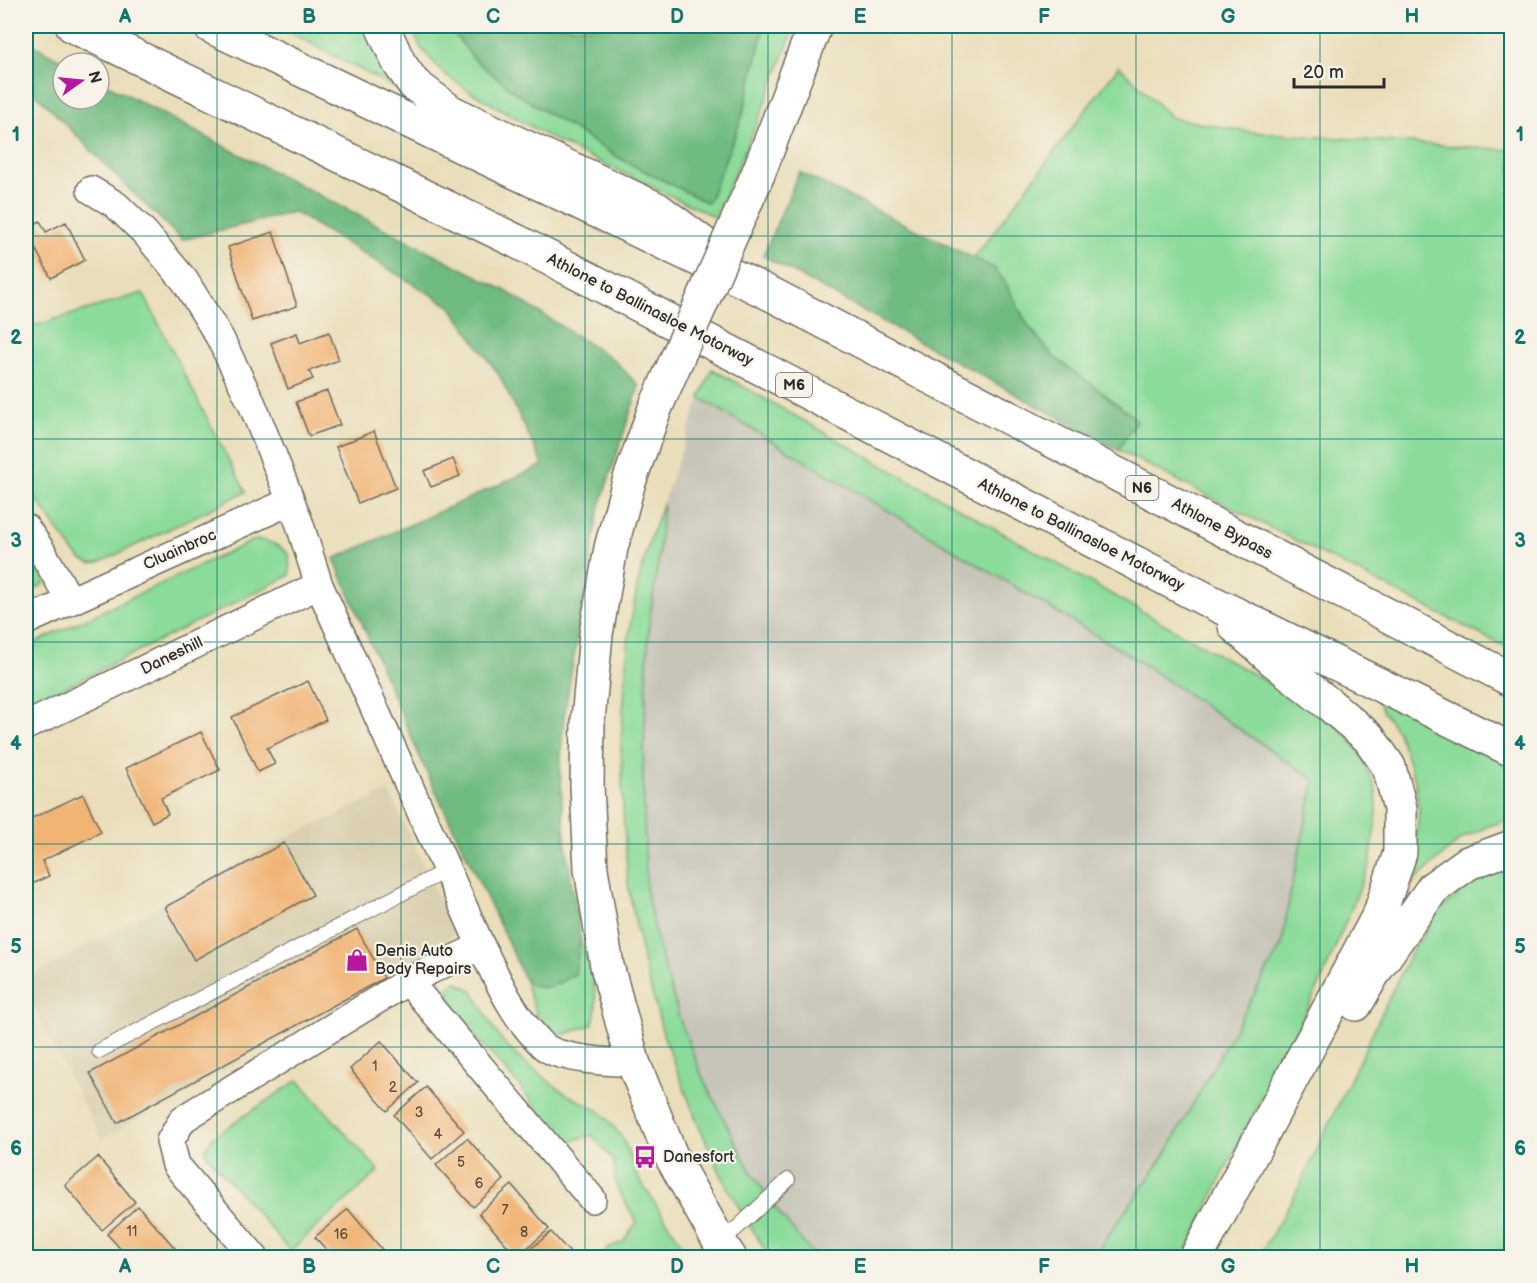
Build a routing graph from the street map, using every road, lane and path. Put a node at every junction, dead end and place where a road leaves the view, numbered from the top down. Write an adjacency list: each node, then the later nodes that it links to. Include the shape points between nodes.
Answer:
1 (73, 26): 10 (main road, Athlone to Ballinasloe Motorway / M6, via 516,241)
2 (210, 26): 6 (main road)
3 (382, 26): 6 (main road, via 414,84 451,112 657,209)
4 (815, 26): 21 (main road, bridge, via 758,174 654,411 611,548 596,634 586,786 591,869 607,966)
5 (91, 190): 7 (street, via 116,205 145,233 185,281 220,338 248,396)
6 (773, 295): 13 (main road, Athlone Bypass / N6)
7 (291, 501): 9 (street); 11 (street, Cluainbroc)
8 (26, 528): 11 (street)
9 (320, 585): 14 (street, Daneshill); 17 (street)
10 (1205, 599): 15 (main road, Athlone to Ballinasloe Motorway / M6); 26 (main road, via 1369,738 1389,767 1400,808 1400,853 1380,913)
11 (70, 600): 12 (street, Cluainbroc)
12 (26, 621)
13 (1512, 680)
14 (26, 726)
15 (1512, 750)
16 (1512, 848): 27 (main road, via 1468,862 1433,888 1374,972)
17 (447, 870): 18 (street); 20 (lane)
18 (481, 946): 19 (street); 21 (street, via 520,1021 542,1045 566,1056)
19 (408, 981): 23 (street); 25 (street, via 183,1119 170,1141 176,1165)
20 (99, 1051)
21 (633, 1062): 24 (main road, via 670,1156)
22 (788, 1180): 24 (lane, via 737,1228)
23 (592, 1199)
24 (725, 1249)
25 (255, 1257)
26 (1196, 1257)
27 (1213, 1257)

